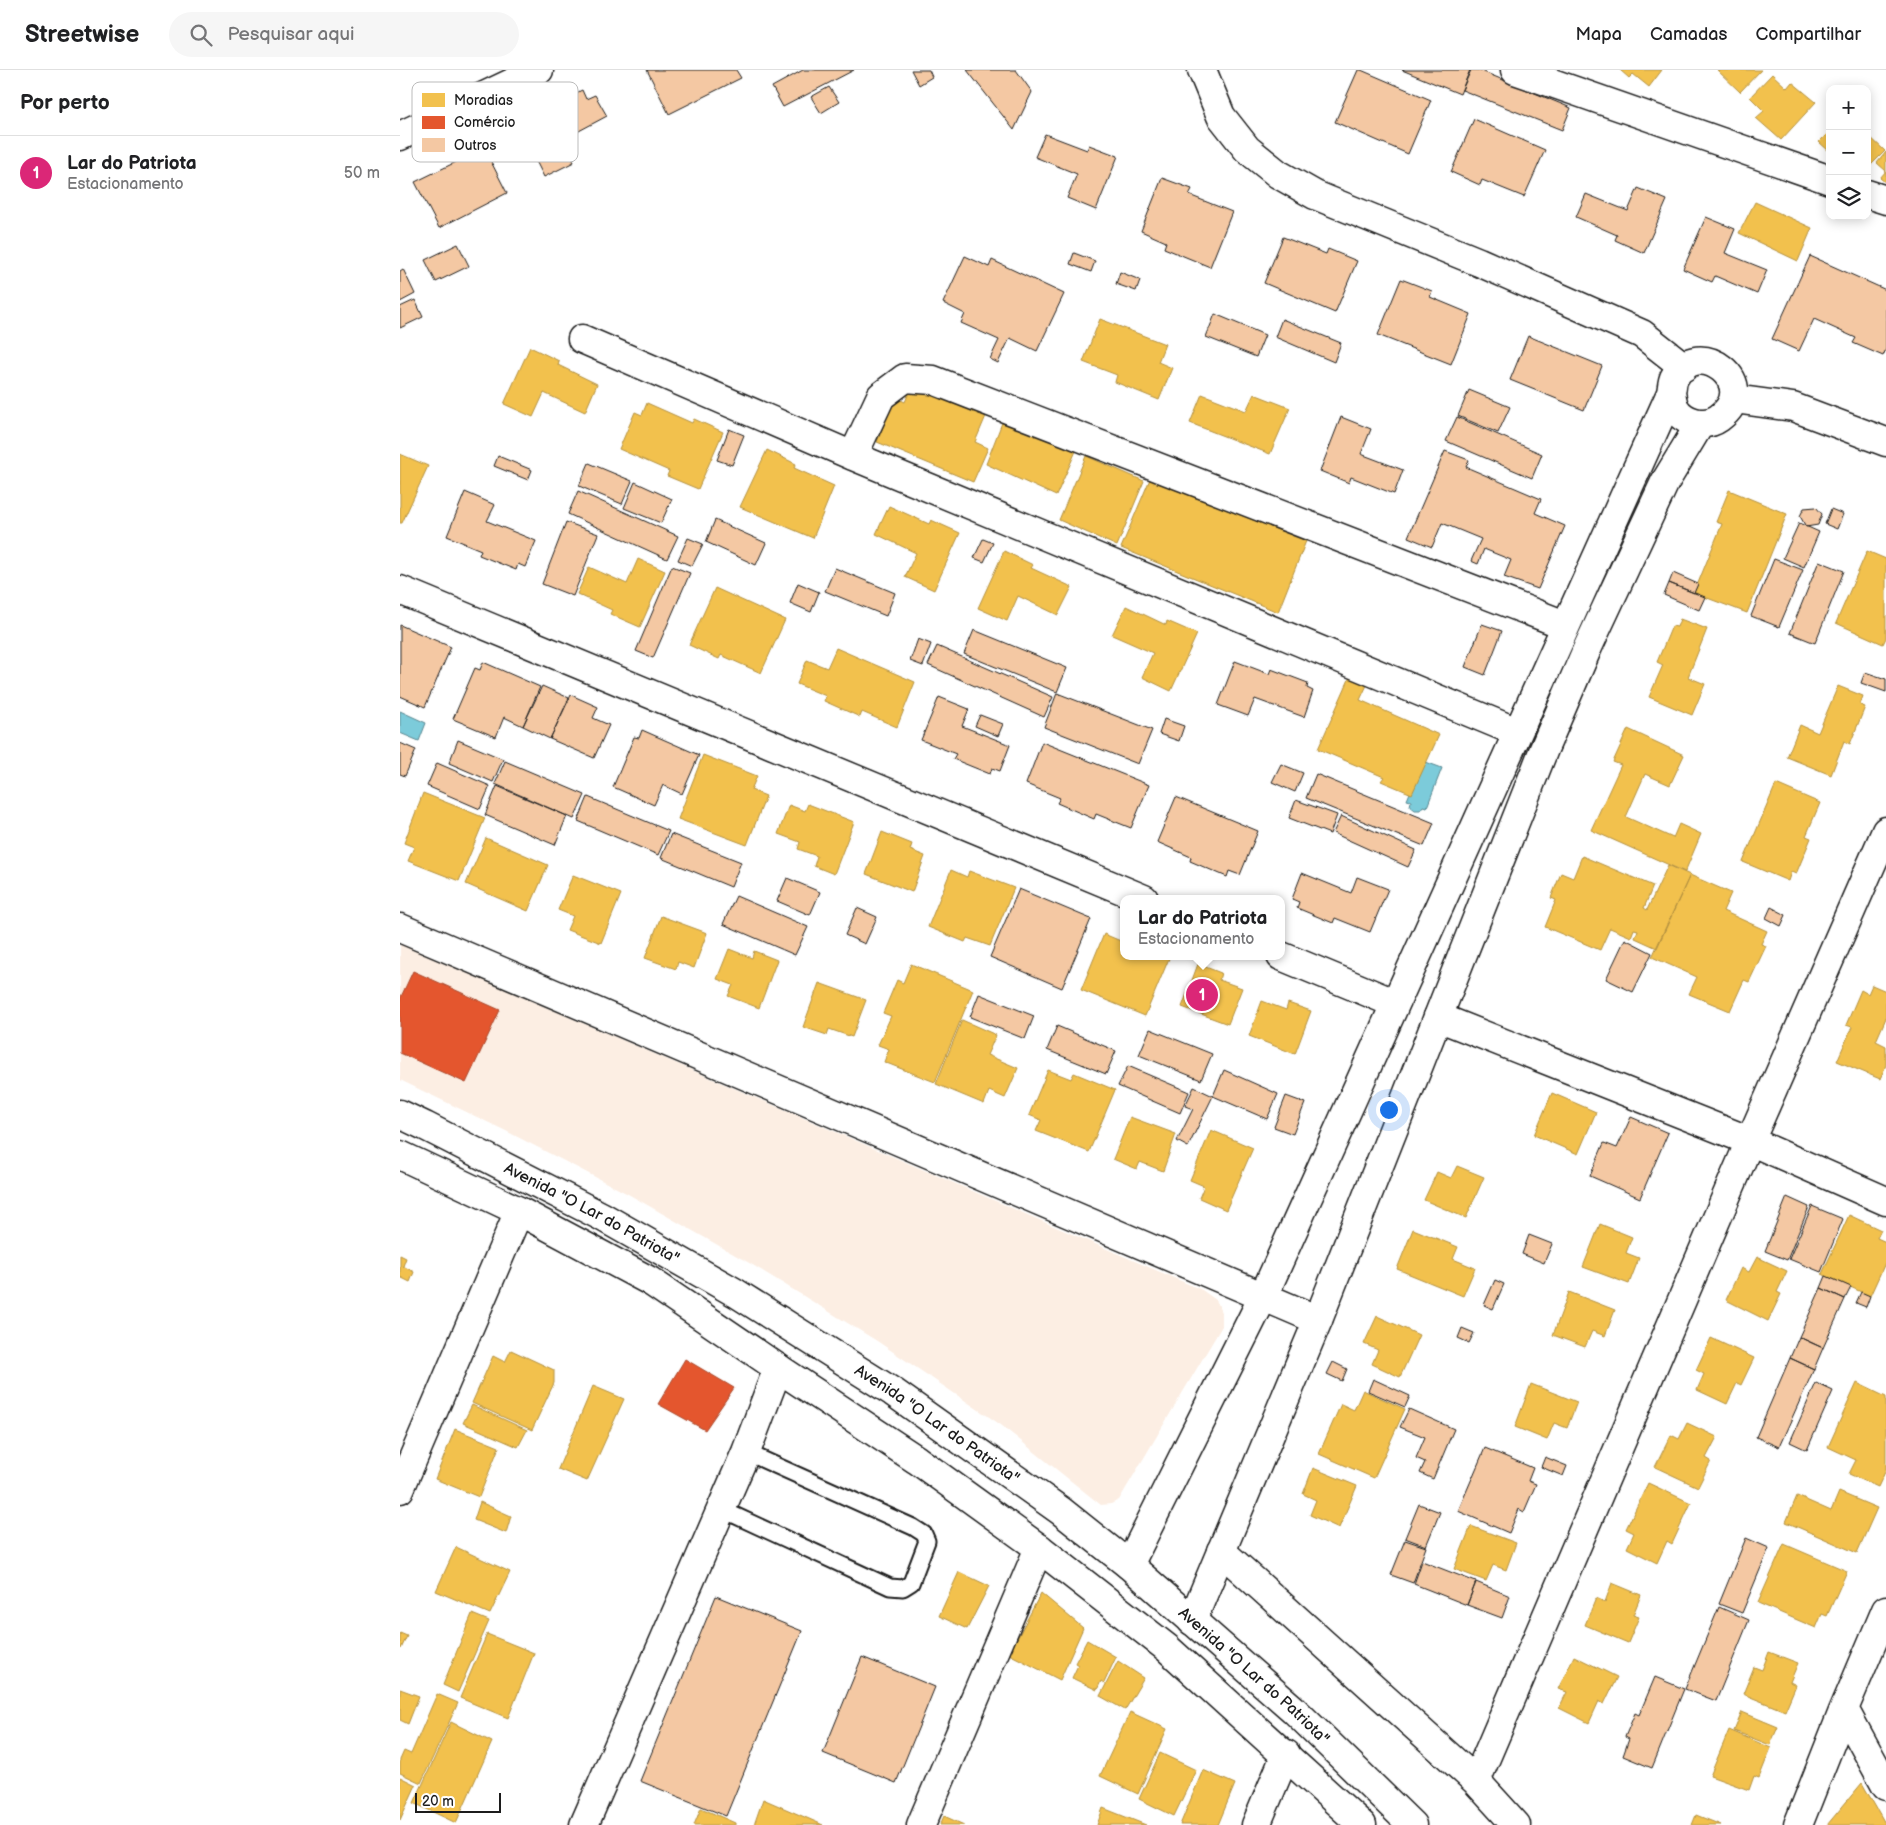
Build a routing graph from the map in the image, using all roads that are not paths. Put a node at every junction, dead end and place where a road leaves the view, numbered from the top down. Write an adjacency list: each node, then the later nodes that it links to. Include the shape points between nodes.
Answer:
1 (539, 70): 4 (street)
2 (1202, 70): 11 (street, via 1221,116 1247,149 1278,174 1315,195 1642,334)
3 (1515, 70): 7 (street)
4 (514, 82)
5 (412, 130): 6 (street)
6 (400, 136)
7 (1826, 179)
8 (1871, 195): 9 (street)
9 (1886, 200)
10 (582, 339): 16 (street)
11 (1684, 366): 12 (street, via 1674,378); 13 (street, via 1697,360 1712,362 1726,370 1733,383)
12 (1671, 393): 14 (street, via 1675,408 1685,419); 18 (street)
13 (1734, 399): 14 (street, via 1721,417 1714,422); 15 (street, via 1793,407)
14 (1700, 424): 25 (street, via 1665,482 1588,647)
15 (1886, 442)
16 (853, 456): 18 (street, via 881,396 905,378 933,380); 19 (street)
17 (400, 590): 21 (street)
18 (1565, 625): 19 (street)
19 (1517, 732): 24 (street)
20 (1886, 830): 27 (street)
21 (1134, 895)
22 (400, 928): 31 (street)
23 (1285, 958): 24 (street)
24 (1394, 1003): 31 (street)
25 (1438, 1017): 27 (street); 32 (street)
26 (400, 1114): 39 (street, Avenida "O Lar do Patriota", via 602,1216 744,1298 893,1392 1061,1511)
27 (1750, 1141): 29 (street); 44 (street)
28 (400, 1155): 30 (street, Avenida "O Lar do Patriota")
29 (1886, 1201)
30 (519, 1212): 33 (street, Avenida "O Lar do Patriota", via 650,1281); 35 (street)
31 (1263, 1297): 32 (street); 39 (street)
32 (1318, 1320): 38 (street)
33 (778, 1368): 34 (street); 37 (street, Avenida "O Lar do Patriota", via 917,1460)
34 (746, 1452): 36 (street); 36 (lane, via 924,1534 927,1541 910,1583 904,1588 890,1587)
35 (400, 1489)
36 (721, 1509): 46 (street)
37 (1039, 1548): 43 (street, Avenida "O Lar do Patriota", via 1167,1648); 47 (street)
38 (1221, 1551): 41 (street); 44 (street)
39 (1129, 1565): 41 (street, Avenida "O Lar do Patriota")
40 (1886, 1610): 42 (street)
41 (1192, 1621): 50 (street, Avenida "O Lar do Patriota", via 1293,1709)
42 (1844, 1709): 45 (street); 52 (street)
43 (1286, 1754): 48 (street); 49 (street, Avenida "O Lar do Patriota")
44 (1476, 1781): 51 (street)
45 (1886, 1786)
46 (584, 1825)
47 (921, 1825)
48 (1256, 1825)
49 (1362, 1825)
50 (1412, 1825)
51 (1516, 1825)
52 (1798, 1825)

